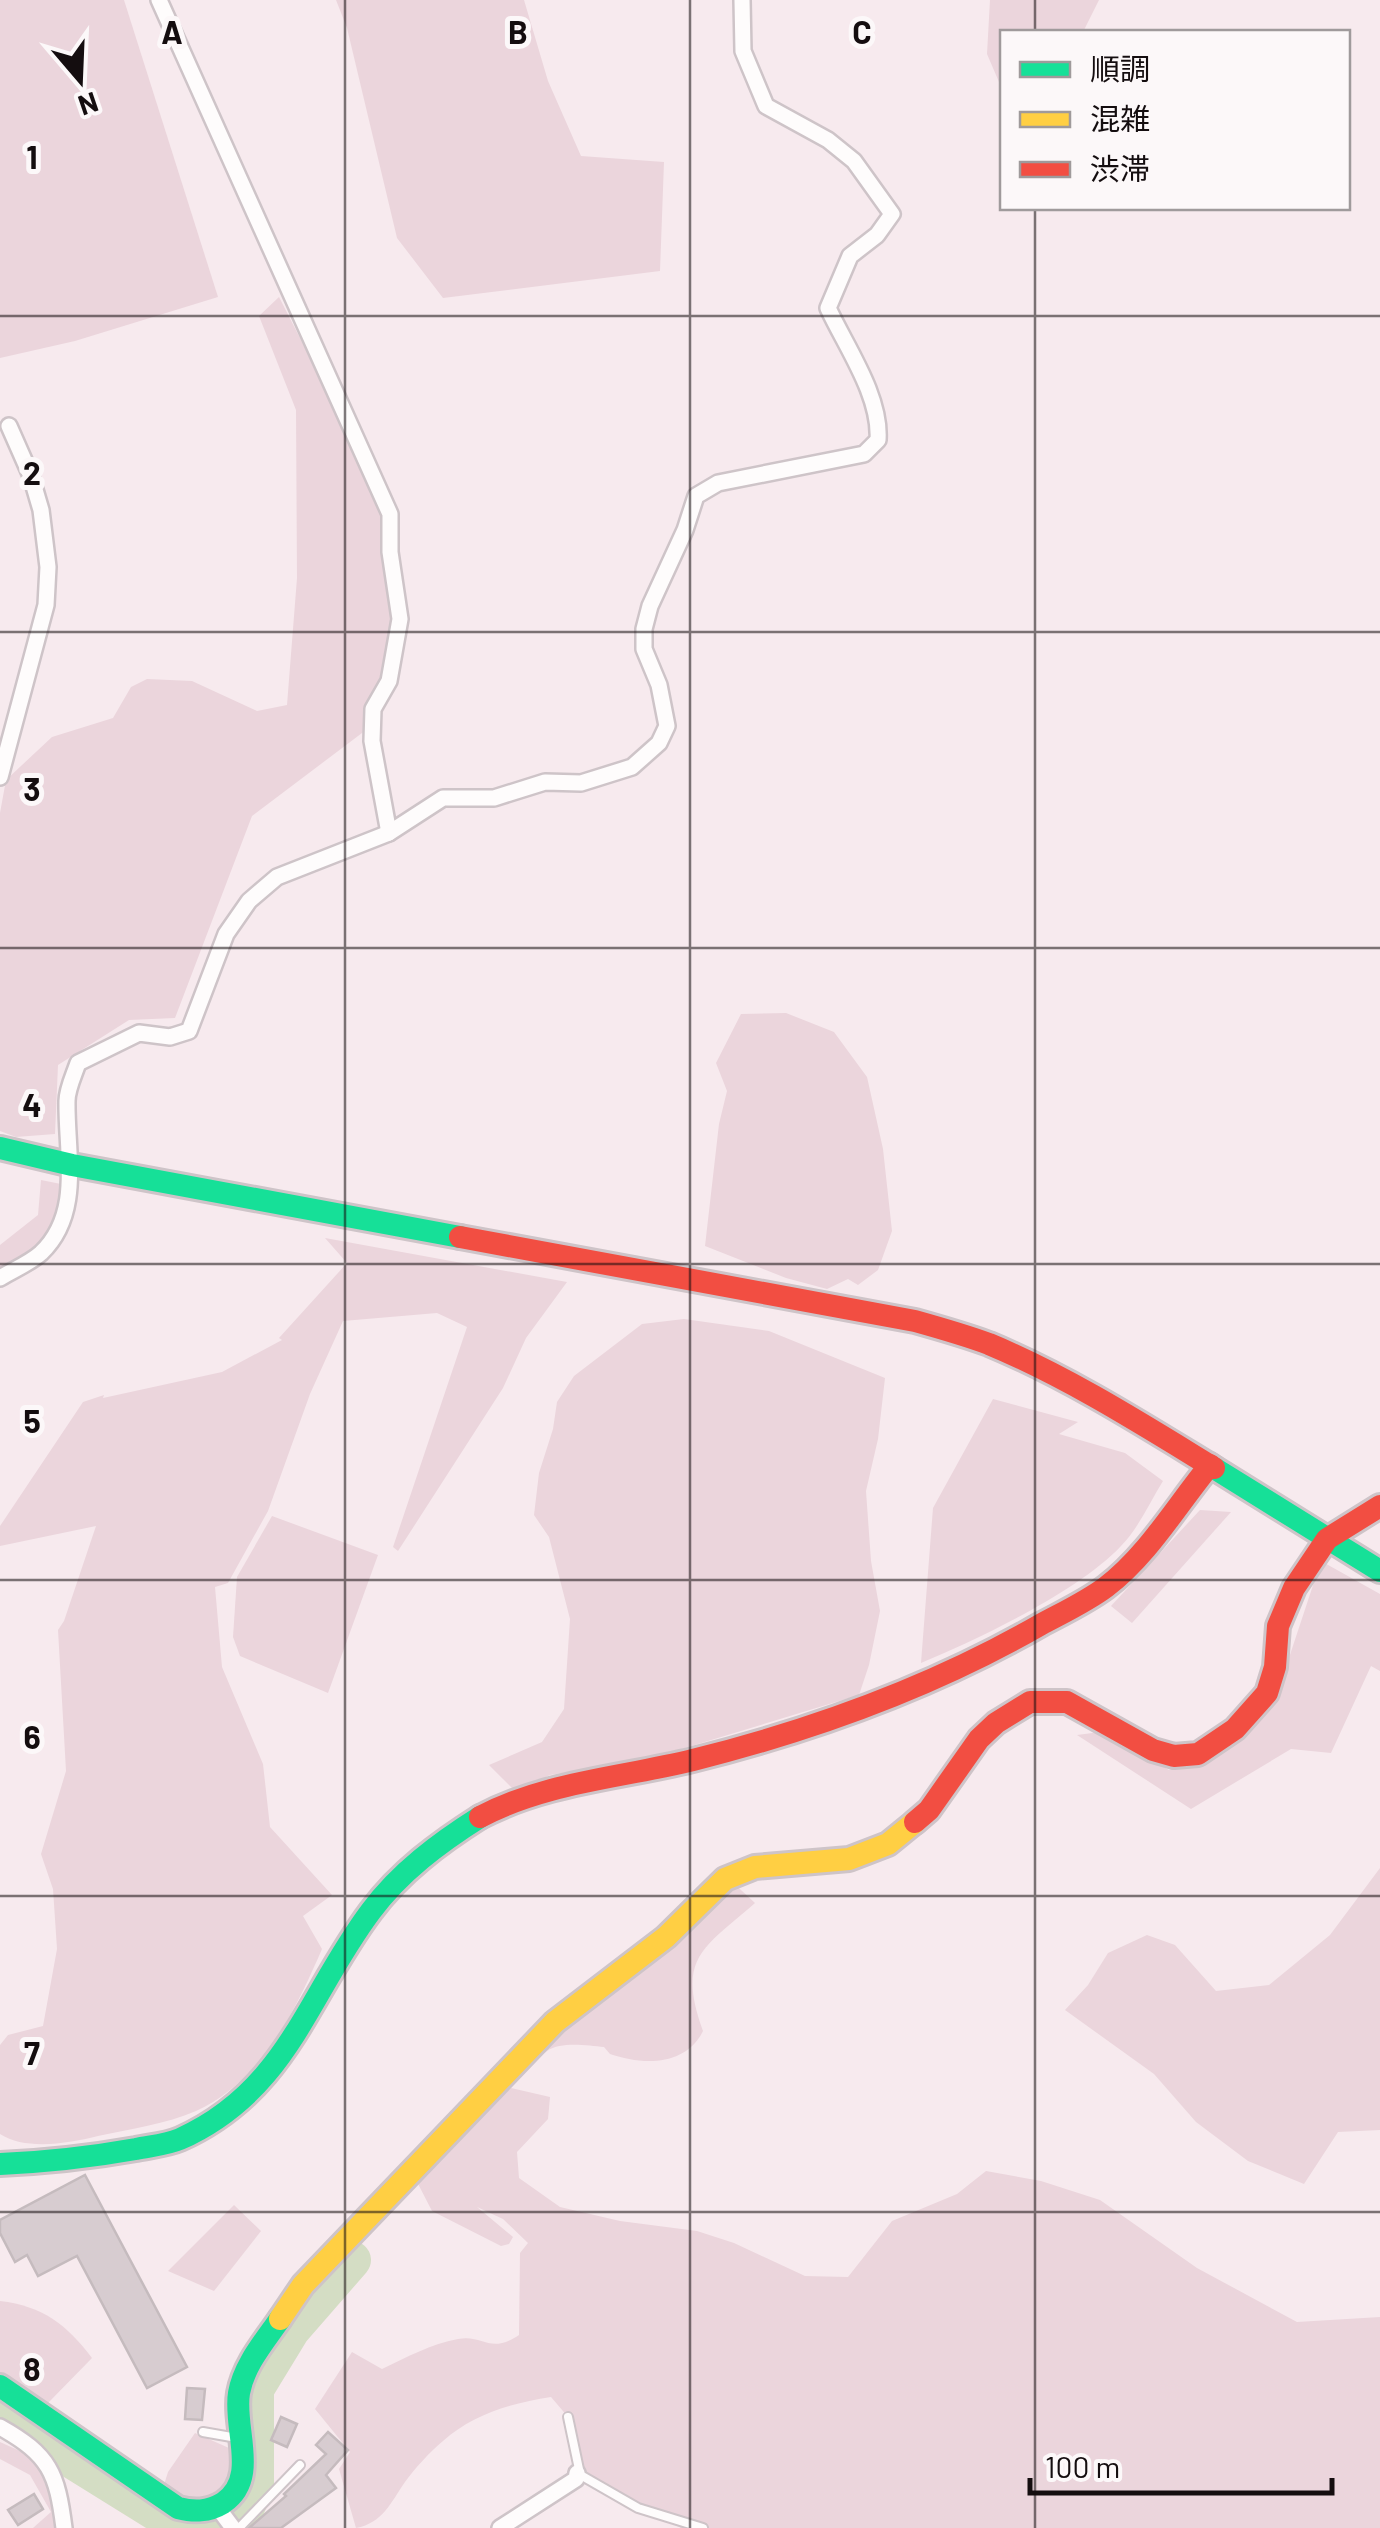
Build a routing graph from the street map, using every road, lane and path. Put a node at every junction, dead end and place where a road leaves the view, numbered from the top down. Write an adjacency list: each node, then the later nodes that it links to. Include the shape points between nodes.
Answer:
1 (159, 0): 5 (street, via 390,514 400,619 389,681 373,709 372,740)
2 (742, 0): 5 (street, via 744,51 766,106 854,161 892,214 850,256 828,308 866,387 878,440 864,454 718,484 696,496 644,629 666,726 659,743 632,767 580,784 545,782 494,798 444,798)
3 (8, 426): 4 (street, via 32,476 48,567 46,605)
4 (0, 777)
5 (389, 834): 7 (street, via 277,876 248,901 226,934 188,1031 170,1037 139,1033 78,1064 66,1097)
6 (0, 1148): 7 (street)
7 (72, 1166): 8 (street, via 53,1239); 9 (street, via 915,1321 998,1348)
8 (0, 1278)
9 (1210, 1465): 11 (street); 13 (street, via 1112,1583 1024,1636 777,1738 542,1791 485,1814 445,1840 394,1883 362,1924 295,2042 232,2110 178,2140 62,2163)
10 (1380, 1506): 11 (street)
11 (1327, 1540): 12 (street); 18 (street, via 1278,1626 1267,1693 1235,1729 1198,1754 1153,1750 1067,1702 1030,1702 979,1739 930,1810 888,1844 848,1860 755,1867 725,1879 666,1937 544,2034 303,2285 244,2372)
12 (1380, 1571)
13 (0, 2164)
14 (0, 2386): 21 (street, via 178,2508)
15 (568, 2416): 20 (lane)
16 (0, 2427): 23 (street, via 48,2461)
17 (204, 2432): 18 (lane)
18 (241, 2439): 21 (street, via 243,2471)
19 (300, 2464): 21 (lane)
20 (578, 2473): 22 (street); 24 (lane, via 638,2508)
21 (229, 2520)
22 (508, 2526)
23 (64, 2528)
24 (703, 2528)

